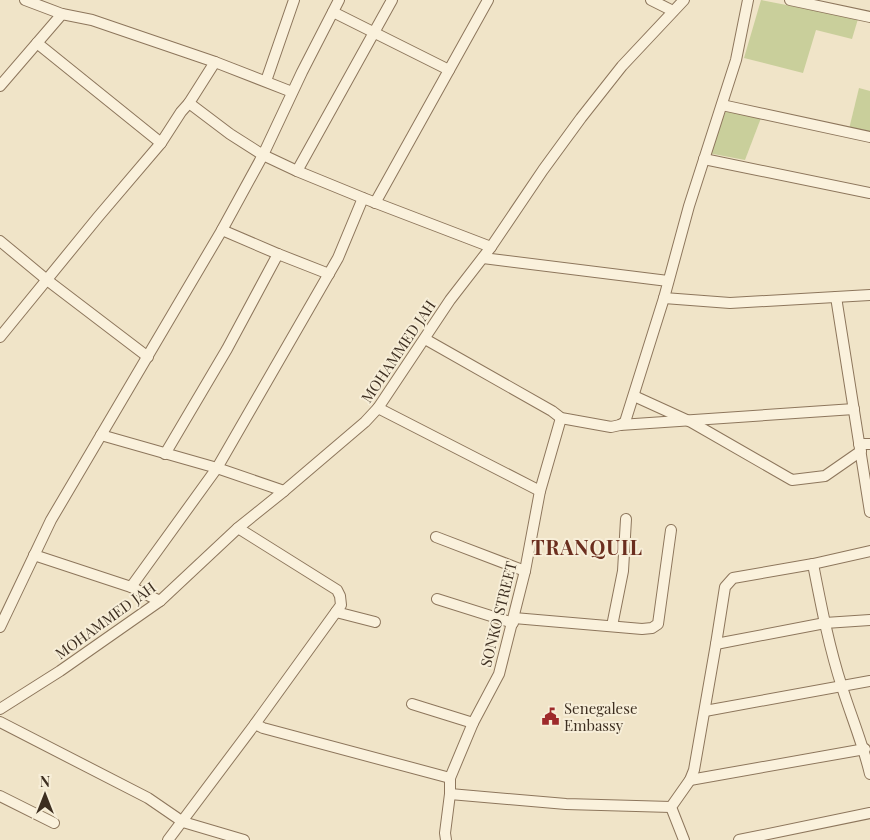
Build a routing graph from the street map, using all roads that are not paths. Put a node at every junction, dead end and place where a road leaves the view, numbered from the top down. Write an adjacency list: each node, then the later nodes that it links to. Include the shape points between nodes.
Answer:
1 (25, 0): 12 (street)
2 (294, 0): 18 (street)
3 (339, 0): 11 (street)
4 (392, 0): 14 (street)
5 (488, 0): 17 (street)
6 (651, 0): 10 (street)
7 (684, 0): 10 (street, MOHAMMED JAH)
8 (748, 0): 22 (street, via 736,60)
9 (790, 0): 13 (street)
10 (673, 11): 33 (street, MOHAMMED JAH, via 622,66 581,118)
11 (333, 12): 14 (street); 20 (street)
12 (62, 14): 15 (street); 16 (street, via 92,20)
13 (870, 17)
14 (374, 32): 17 (street); 27 (street)
15 (36, 44): 19 (street); 24 (street)
16 (215, 62): 18 (street); 21 (street)
17 (449, 70): 30 (street)
18 (266, 81): 20 (street)
19 (0, 86)
20 (292, 92): 25 (street)
21 (189, 103): 24 (street); 25 (street)
22 (722, 105): 23 (street); 26 (street)
23 (870, 137)
24 (161, 143): 37 (street)
25 (263, 155): 27 (street); 31 (street)
26 (704, 159): 28 (street); 38 (street)
27 (297, 171): 29 (street)
28 (870, 193)
29 (364, 198): 30 (street); 36 (street)
30 (375, 203): 33 (street)
31 (222, 230): 34 (street); 44 (street)
32 (0, 241): 37 (street)
33 (491, 247): 35 (street, MOHAMMED JAH)
34 (278, 254): 36 (street); 53 (street)
35 (483, 258): 38 (street); 43 (street, MOHAMMED JAH)
36 (329, 274): 54 (street)
37 (47, 280): 42 (street); 44 (street)
38 (668, 281): 40 (street)
39 (870, 295): 41 (street)
40 (664, 298): 41 (street, via 730,303); 45 (street)
41 (836, 298): 47 (street)
42 (0, 337)
43 (425, 339): 46 (street, MOHAMMED JAH); 48 (street)
44 (148, 357): 51 (street)
45 (634, 396): 49 (street); 50 (street, via 625,422)
46 (378, 408): 55 (street, MOHAMMED JAH); 56 (street)
47 (854, 409): 49 (street); 52 (street)
48 (561, 418): 50 (street); 56 (street, SONKO STREET)
49 (689, 421): 50 (street); 52 (street, via 792,480 825,476)
50 (620, 426)
51 (101, 435): 53 (street); 63 (street)
52 (864, 446): 57 (street)
53 (165, 454): 54 (street)
54 (216, 468): 55 (street); 66 (street)
55 (284, 491): 59 (street, MOHAMMED JAH)
56 (540, 491): 65 (street, SONKO STREET)
57 (870, 512)
58 (626, 519): 74 (street, via 623,571)
59 (238, 528): 68 (street, MOHAMMED JAH); 69 (street, via 337,590 341,605)
60 (671, 530): 74 (street, via 658,624 642,629)
61 (436, 537): 65 (street)
62 (870, 550): 64 (street)
63 (34, 554): 66 (street); 75 (street)
64 (813, 564): 73 (street); 76 (street, via 733,578 728,582)
65 (525, 571): 70 (street, SONKO STREET)
66 (131, 587): 68 (street)
67 (437, 599): 70 (street)
68 (160, 601): 80 (street, MOHAMMED JAH)
69 (336, 612): 72 (street); 84 (street)
70 (514, 620): 74 (street); 83 (street, SONKO STREET, via 499,674)
71 (870, 620): 73 (street)
72 (375, 622)
73 (825, 623): 76 (street); 78 (street)
74 (612, 626)
75 (0, 627)
76 (716, 644): 81 (street)
77 (870, 681): 78 (street)
78 (842, 686): 81 (street); 85 (street)
79 (412, 704): 83 (street)
80 (0, 709)
81 (705, 711): 88 (street)
82 (0, 722): 93 (street, via 148,798)
83 (473, 723): 87 (street, SONKO STREET)
84 (256, 724): 87 (street); 93 (street)
85 (864, 749): 86 (street); 88 (street)
86 (870, 774)
87 (450, 778): 89 (street, SONKO STREET)
88 (690, 780): 91 (street)
89 (450, 794): 91 (street, via 566,804); 97 (street, SONKO STREET)
90 (0, 796): 94 (street)
91 (671, 807): 98 (street)
92 (870, 813): 99 (street)
93 (183, 822): 95 (street); 96 (street)
94 (54, 824)
95 (168, 840)
96 (244, 840)
97 (446, 840)
98 (684, 840)
99 (740, 840)

